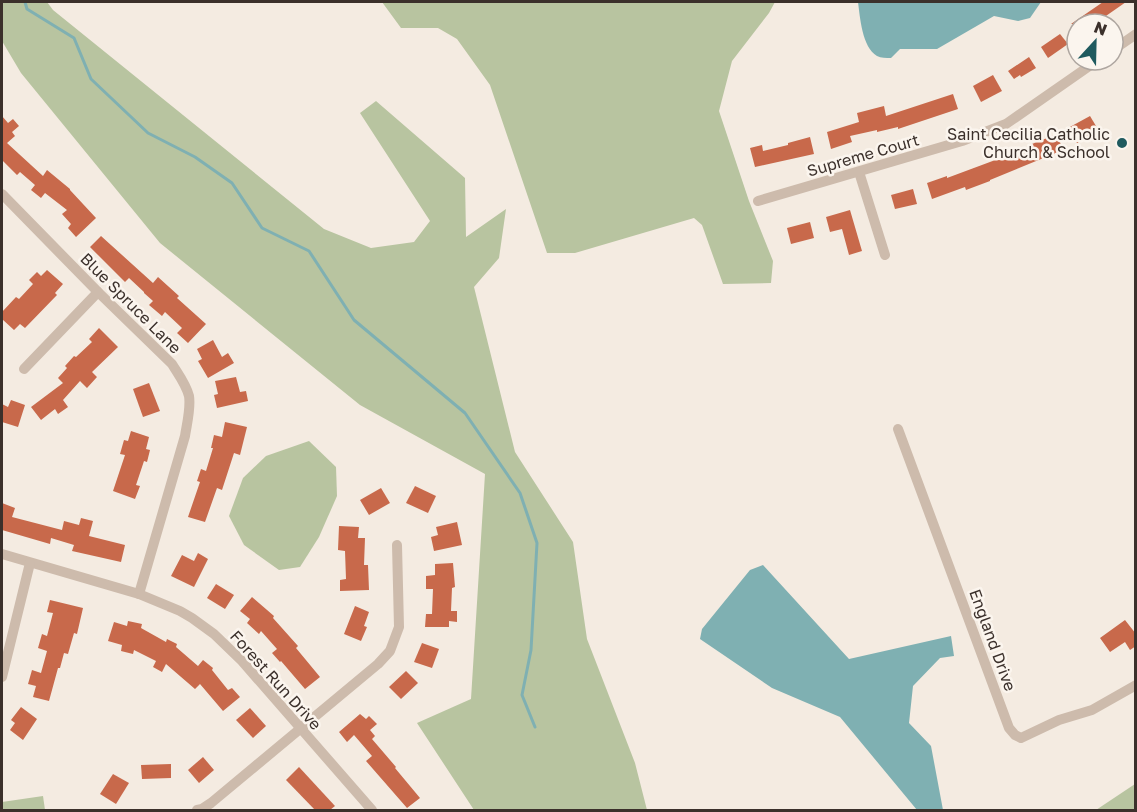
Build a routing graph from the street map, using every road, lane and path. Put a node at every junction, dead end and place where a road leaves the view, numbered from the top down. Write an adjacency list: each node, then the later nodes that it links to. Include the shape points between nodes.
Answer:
1 (1081, 72): 2 (street, Supreme Court, via 1006,124)
2 (859, 172): 4 (street, Supreme Court); 5 (street)
3 (2, 194): 6 (street, Blue Spruce Lane)
4 (758, 201)
5 (885, 255)
6 (98, 292): 7 (street); 12 (street, Blue Spruce Lane, via 172,364 189,396 185,436)
7 (24, 369)
8 (898, 429): 14 (street, England Drive, via 995,693 1015,735 1021,738 1092,710)
9 (397, 545): 15 (street, via 399,627 390,651)
10 (2, 554): 11 (street, Forest Run Drive)
11 (30, 563): 12 (street, Forest Run Drive); 13 (street)
12 (139, 594): 15 (street, Forest Run Drive, via 180,611 214,634)
13 (2, 677)
14 (1136, 685)
15 (300, 728): 16 (street, via 212,803); 17 (street, Forest Run Drive)
16 (197, 810)
17 (372, 810)

